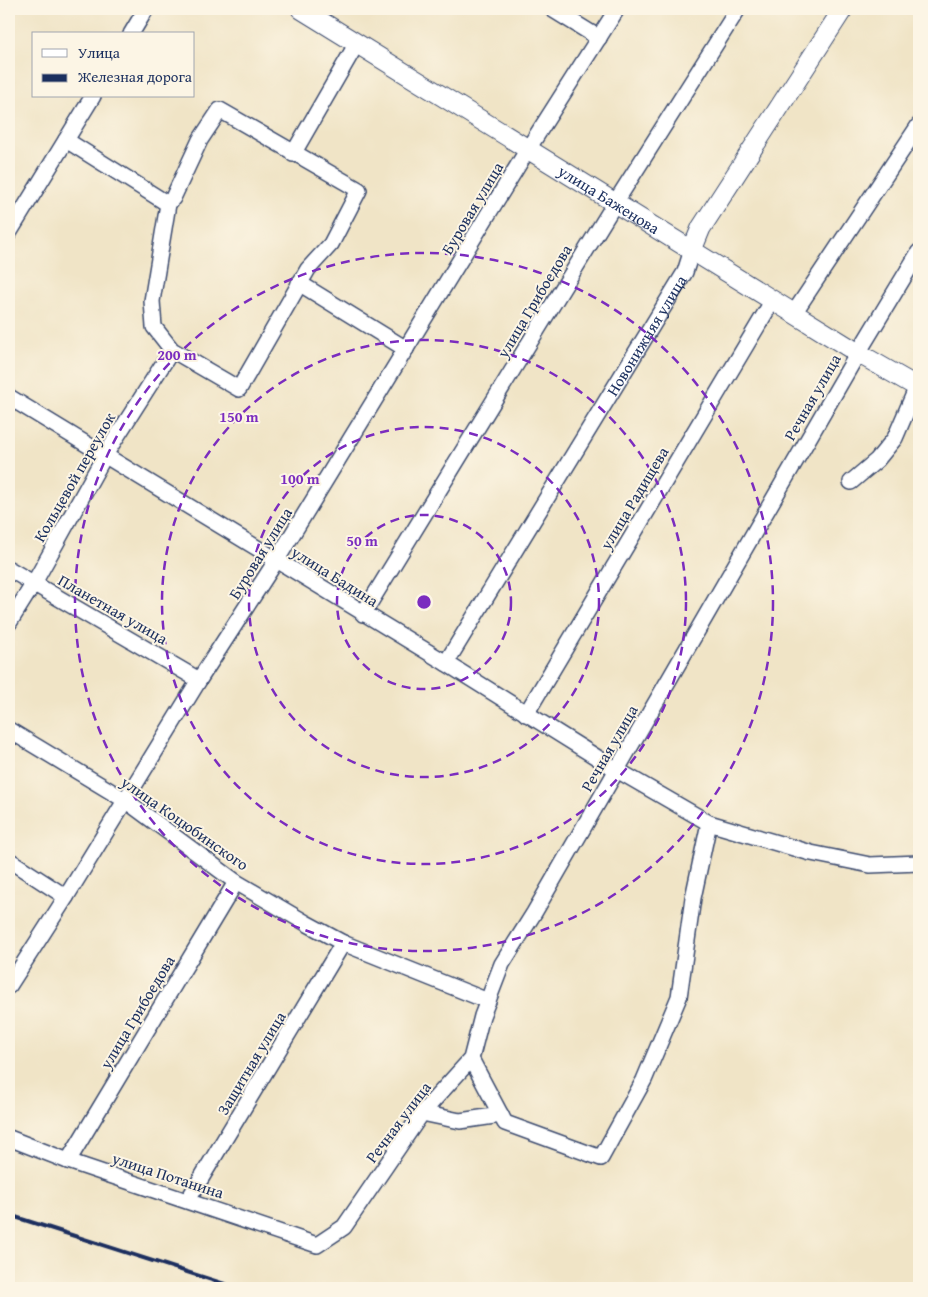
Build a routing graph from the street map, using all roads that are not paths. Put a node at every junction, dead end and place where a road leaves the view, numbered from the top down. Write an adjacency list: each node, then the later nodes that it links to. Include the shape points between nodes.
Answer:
1 (146, 9): 7 (street)
2 (301, 9): 9 (main road, улица Баженова)
3 (552, 9): 8 (street)
4 (617, 9): 8 (street, Буровая улица)
5 (738, 9): 15 (street, улица Грибоедова)
6 (843, 9): 18 (main road, Новонижняя улица, via 701,228)
7 (132, 32)
8 (599, 38): 13 (street, Буровая улица)
9 (357, 44): 13 (main road, улица Баженова); 14 (street)
10 (92, 98): 12 (street)
11 (919, 124): 22 (street)
12 (66, 140): 16 (street); 17 (street)
13 (528, 149): 15 (main road, улица Баженова); 23 (street, Буровая улица)
14 (293, 154): 16 (street, via 220,110 200,140); 20 (street, via 359,190 332,244)
15 (615, 202): 18 (main road, улица Баженова); 33 (street, улица Грибоедова)
16 (168, 204): 24 (street, via 152,301 154,327)
17 (9, 233)
18 (692, 250): 21 (main road, улица Баженова); 35 (street, Новонижняя улица, via 685,272)
19 (919, 252): 25 (street, Речная улица)
20 (299, 283): 23 (street); 24 (street, via 238,388)
21 (773, 300): 22 (main road, улица Баженова); 37 (street, улица Радищева)
22 (794, 313): 25 (main road, улица Баженова)
23 (406, 349): 30 (street, Буровая улица)
24 (172, 350): 28 (street, Кольцевой переулок)
25 (858, 353): 26 (main road, улица Баженова); 39 (street, Речная улица)
26 (918, 385): 29 (street, via 895,438 877,460)
27 (9, 397): 28 (street, улица Бадина)
28 (105, 455): 30 (street, улица Бадина); 32 (street, Кольцевой переулок)
29 (851, 482)
30 (276, 561): 33 (street, улица Бадина); 36 (street, Буровая улица)
31 (9, 569): 32 (street, Планетная улица)
32 (34, 583): 34 (street, Кольцевой переулок); 36 (street, Планетная улица)
33 (363, 614): 35 (street, улица Бадина)
34 (9, 623)
35 (446, 663): 37 (street, улица Бадина)
36 (199, 680): 40 (street, Буровая улица)
37 (526, 714): 39 (street, улица Бадина)
38 (9, 730): 40 (street, улица Коцюбинского)
39 (617, 770): 41 (street, улица Бадина); 48 (street, Речная улица, via 502,964)
40 (125, 800): 44 (street, улица Коцюбинского); 45 (street, Буровая улица)
41 (709, 823): 43 (street, улица Бадина, via 811,853 870,865); 51 (street, via 693,898 679,997 644,1080 601,1158 505,1123)
42 (9, 860): 45 (street)
43 (919, 863)
44 (236, 882): 46 (street, улица Коцюбинского); 53 (street, улица Грибоедова)
45 (66, 897): 47 (street, Буровая улица)
46 (343, 943): 48 (street, улица Коцюбинского); 54 (street, Защитная улица)
47 (9, 986)
48 (488, 1001): 49 (street, Речная улица)
49 (471, 1059): 50 (street, Речная улица); 51 (street)
50 (422, 1114): 51 (street, via 460,1122); 55 (street, Речная улица, via 344,1227)
51 (501, 1115)
52 (9, 1138): 53 (street, улица Потанина)
53 (68, 1160): 54 (street, улица Потанина)
54 (188, 1200): 55 (street, улица Потанина)
55 (317, 1245)

